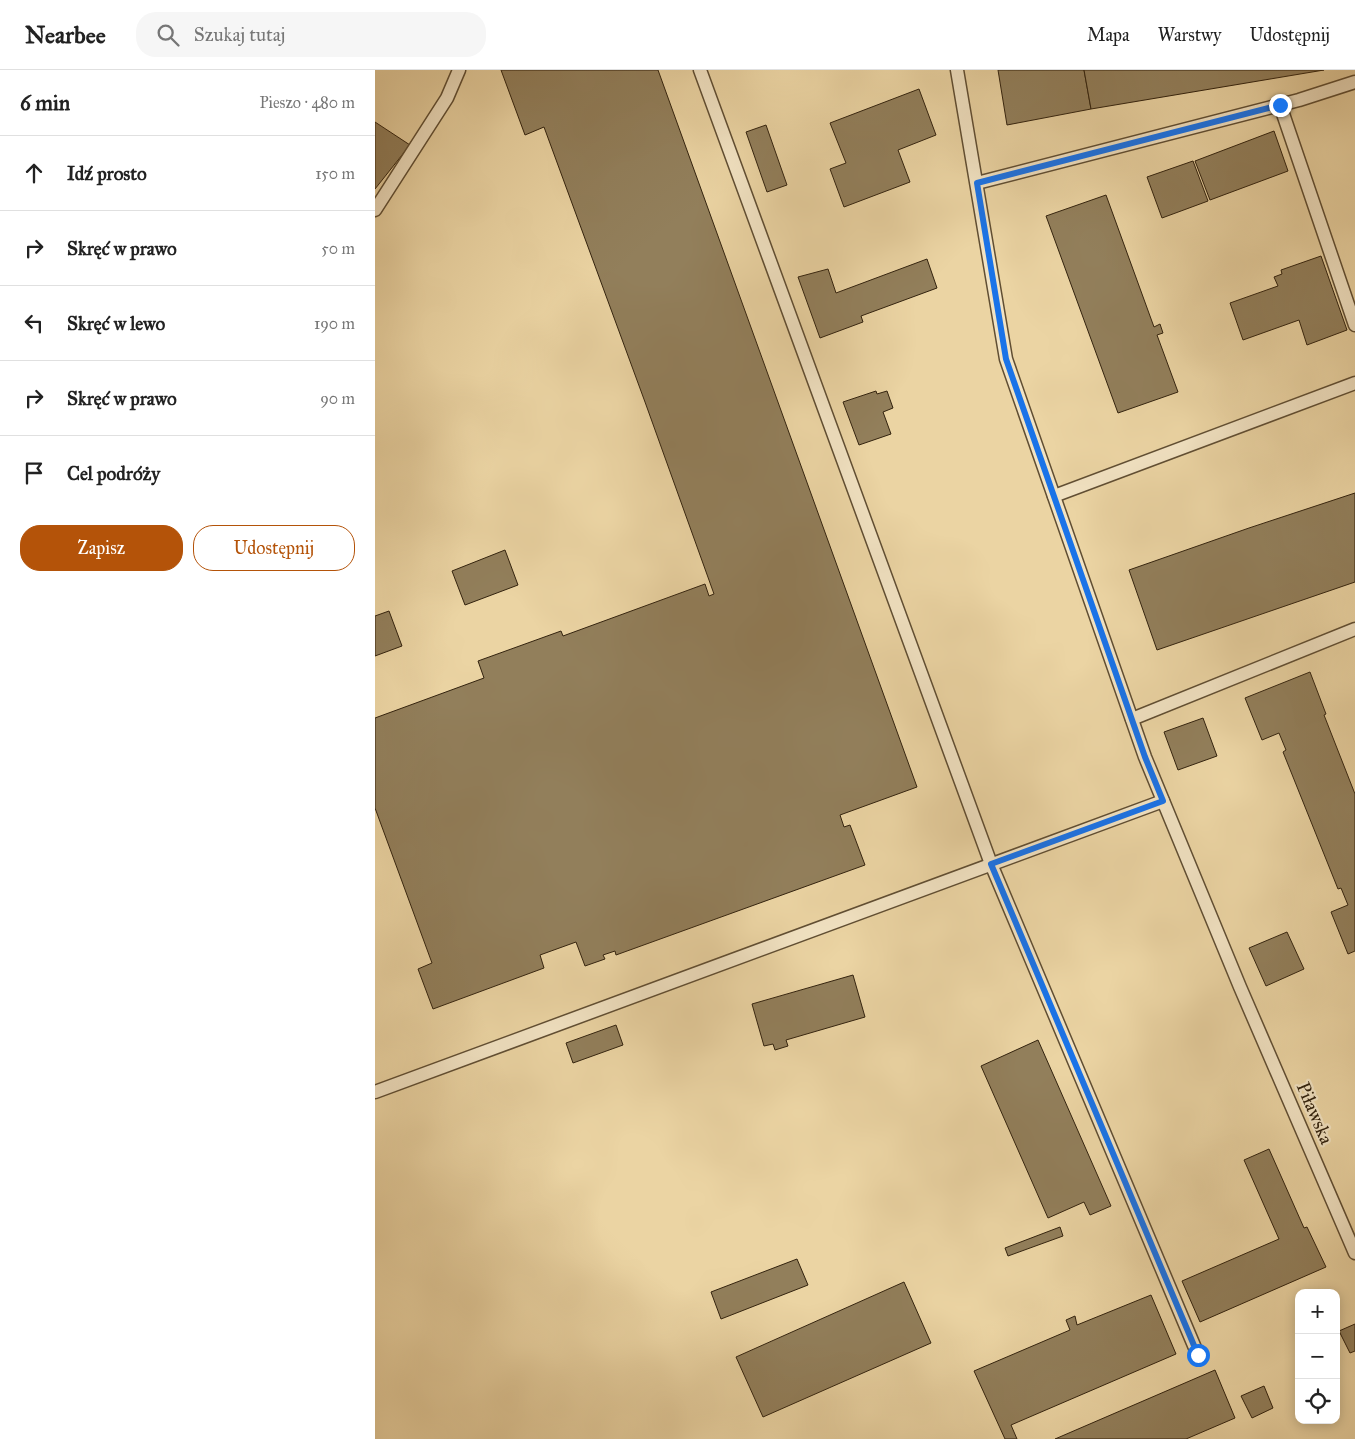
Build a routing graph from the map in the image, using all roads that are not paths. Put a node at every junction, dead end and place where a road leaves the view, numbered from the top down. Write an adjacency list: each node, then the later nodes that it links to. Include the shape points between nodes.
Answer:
1 (459, 70): 7 (lane, via 447,98)
2 (700, 70): 14 (lane)
3 (957, 70): 6 (lane, Piławska)
4 (1355, 82): 5 (lane)
5 (1280, 105): 6 (lane); 8 (lane)
6 (977, 183): 10 (lane, Piławska, via 1006,359)
7 (375, 210)
8 (1355, 325)
9 (1355, 383): 10 (lane)
10 (1054, 496): 12 (lane, Piławska)
11 (1355, 629): 12 (lane)
12 (1132, 719): 13 (lane, Piławska)
13 (1163, 801): 14 (lane); 16 (lane, Piławska)
14 (991, 864): 15 (lane); 17 (lane)
15 (375, 1092)
16 (1355, 1253)
17 (1198, 1355)

